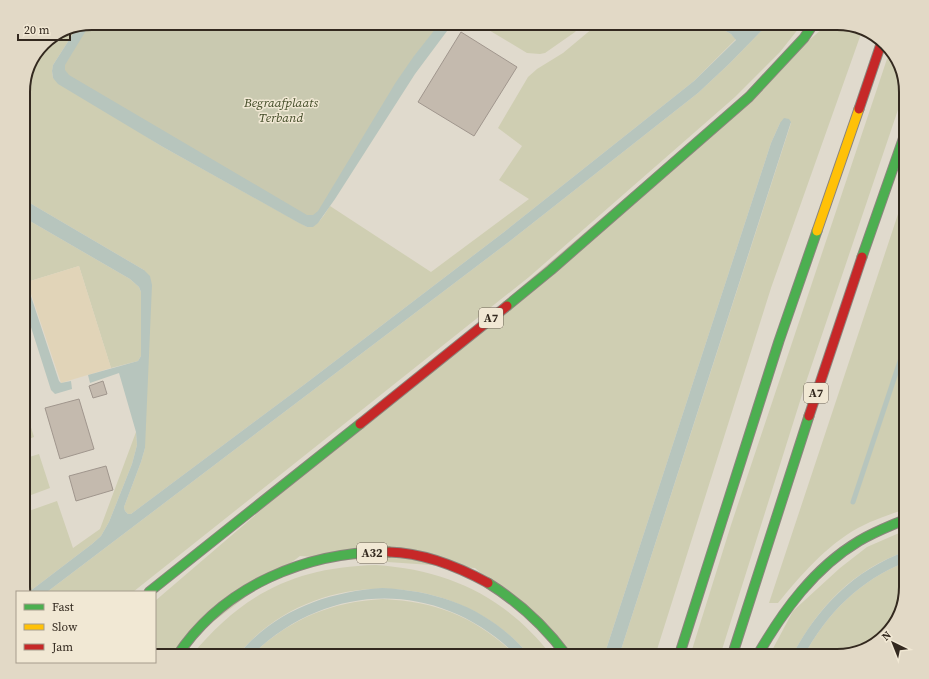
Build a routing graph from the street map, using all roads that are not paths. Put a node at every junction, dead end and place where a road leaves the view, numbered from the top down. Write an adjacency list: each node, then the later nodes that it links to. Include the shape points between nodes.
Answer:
1 (809, 30): 5 (highway, A7, via 749,97 551,270)
2 (880, 47): 8 (highway, via 779,341)
3 (899, 151): 9 (highway, A7, via 828,357)
4 (899, 522): 10 (highway, via 864,537 819,570 771,629)
5 (150, 591)
6 (183, 649): 7 (highway, A32, via 203,624 228,601 281,572 347,554 382,552 412,554 443,562 493,586 528,611)
7 (561, 649)
8 (681, 649)
9 (734, 649)
10 (761, 649)

